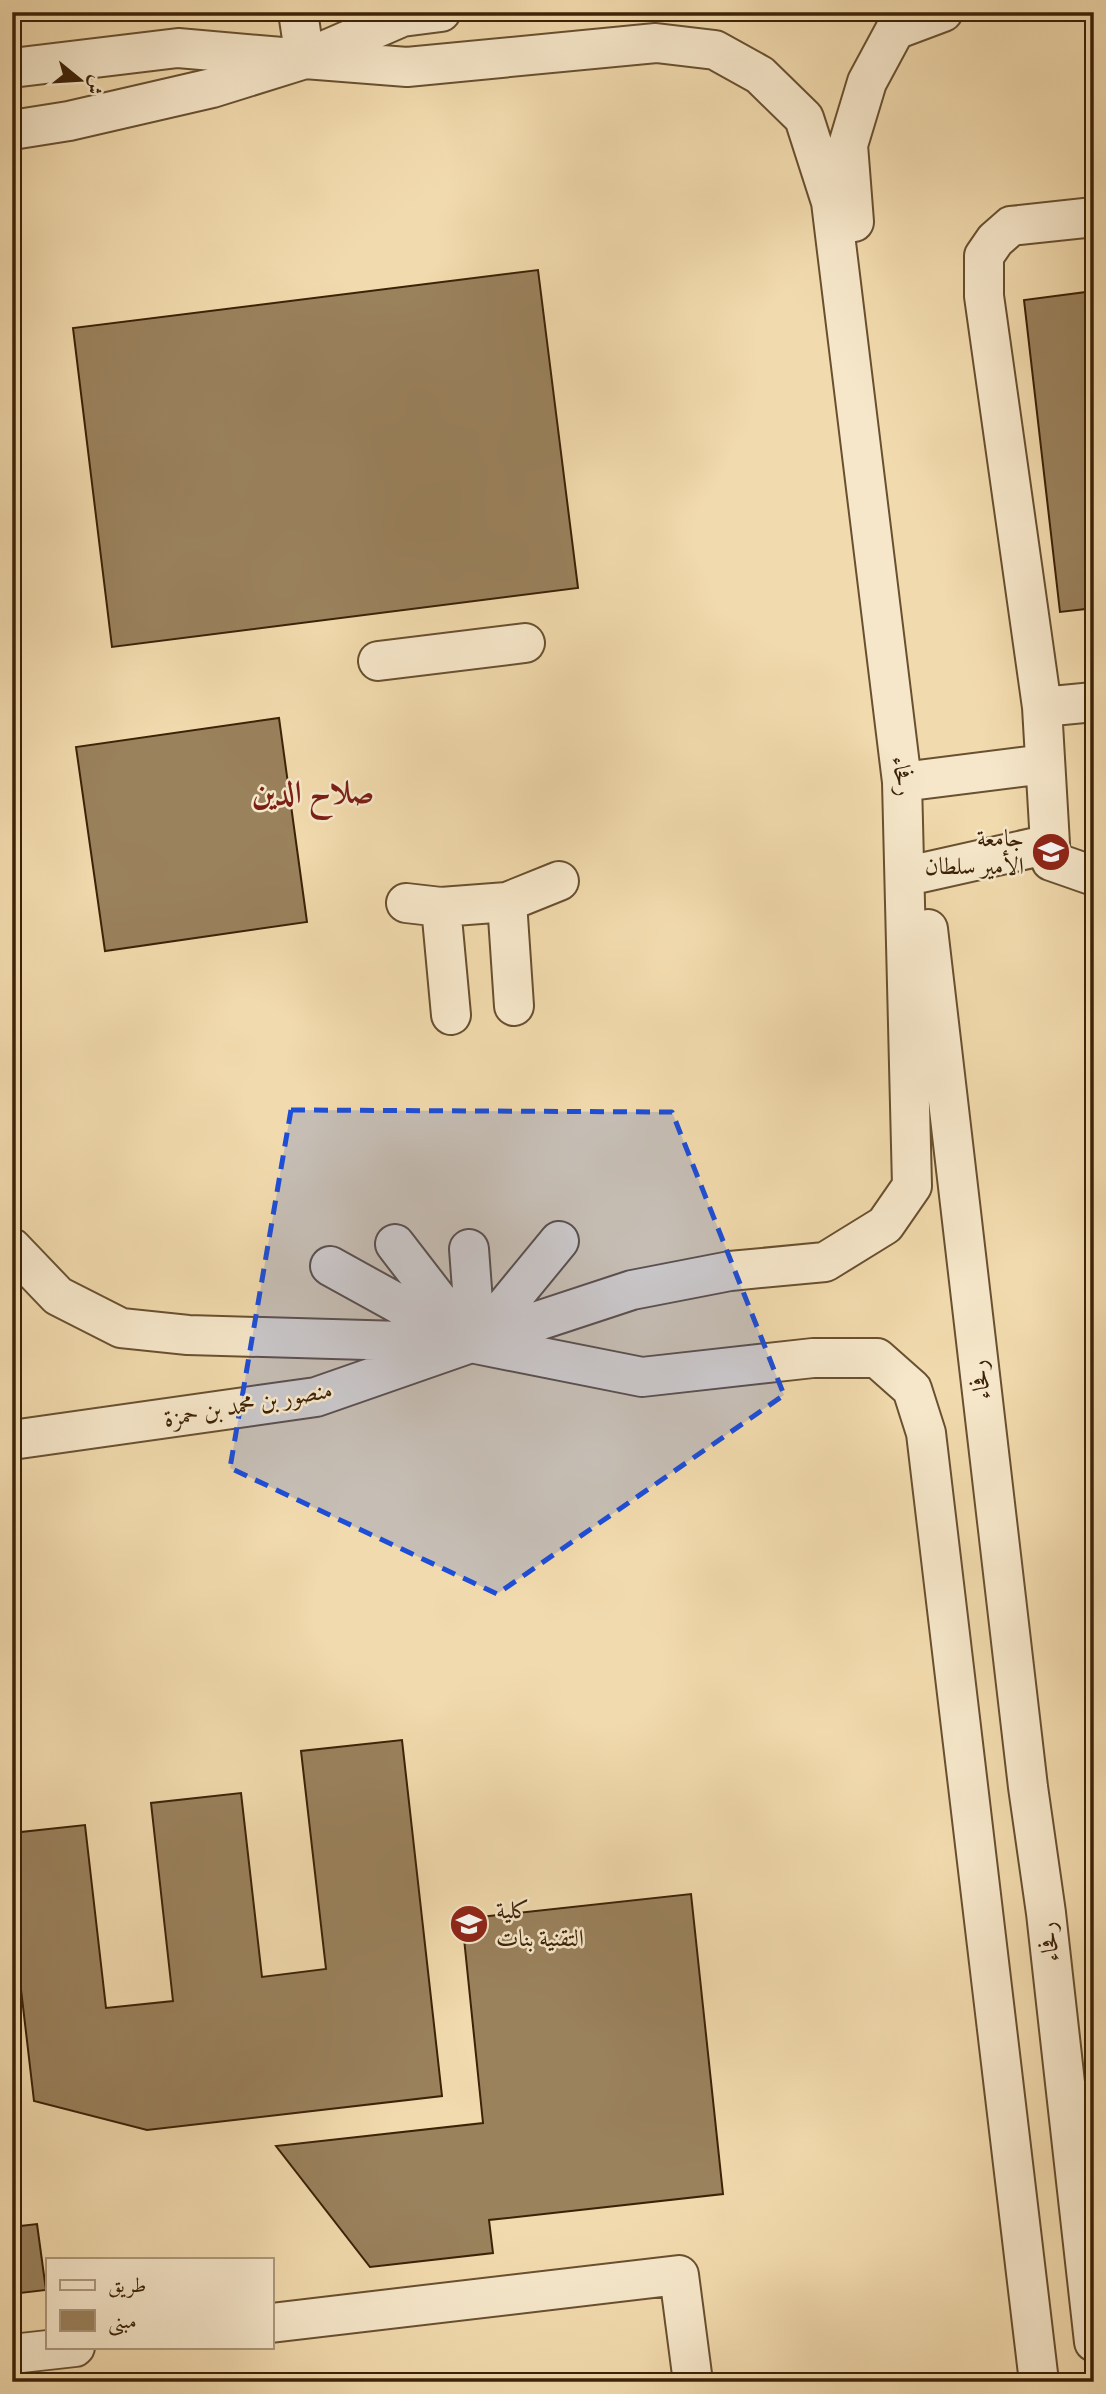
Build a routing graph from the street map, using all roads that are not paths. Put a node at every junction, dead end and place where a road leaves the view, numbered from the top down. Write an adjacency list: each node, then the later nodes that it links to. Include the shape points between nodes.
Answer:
1 (298, 12): 4 (street)
2 (442, 12): 4 (street, via 402,18)
3 (943, 12): 13 (street, رفحاء, via 895,30 867,82 848,145)
4 (305, 59): 5 (street, via 178,48); 6 (street, via 212,88); 13 (street, via 407,67 656,43 691,47 715,50 760,75 804,118 831,202)
5 (12, 68)
6 (12, 130)
7 (1094, 216): 11 (street, via 1011,226 984,256 984,296)
8 (525, 643): 9 (street)
9 (378, 661)
10 (1094, 702): 11 (street)
11 (1042, 707): 12 (street)
12 (1045, 764): 13 (street); 14 (street)
13 (902, 782): 15 (street, رفحاء); 26 (street, منصور بن محمد بن حمزة, via 912,1186 884,1225 825,1262 730,1271 632,1290)
14 (1050, 844): 15 (street); 16 (street, via 1051,861)
15 (921, 873): 29 (street, رفحاء)
16 (1094, 876)
17 (559, 881): 18 (street)
18 (507, 902): 19 (street); 20 (street, via 424,905)
19 (514, 1006)
20 (451, 1015)
21 (559, 1241): 26 (street)
22 (395, 1244): 26 (street)
23 (12, 1248): 26 (street, via 58,1296 121,1328 188,1335)
24 (469, 1249): 26 (street)
25 (330, 1266): 26 (street)
26 (473, 1343): 27 (street, منصور بن محمد بن حمزة, via 316,1396); 33 (street, via 642,1377 813,1358 877,1358 912,1389 926,1433)
27 (12, 1440)
28 (273, 2323): 32 (street, via 679,2275)
29 (1094, 2343)
30 (66, 2348): 31 (street)
31 (12, 2354)
32 (693, 2382)
33 (1039, 2382)

